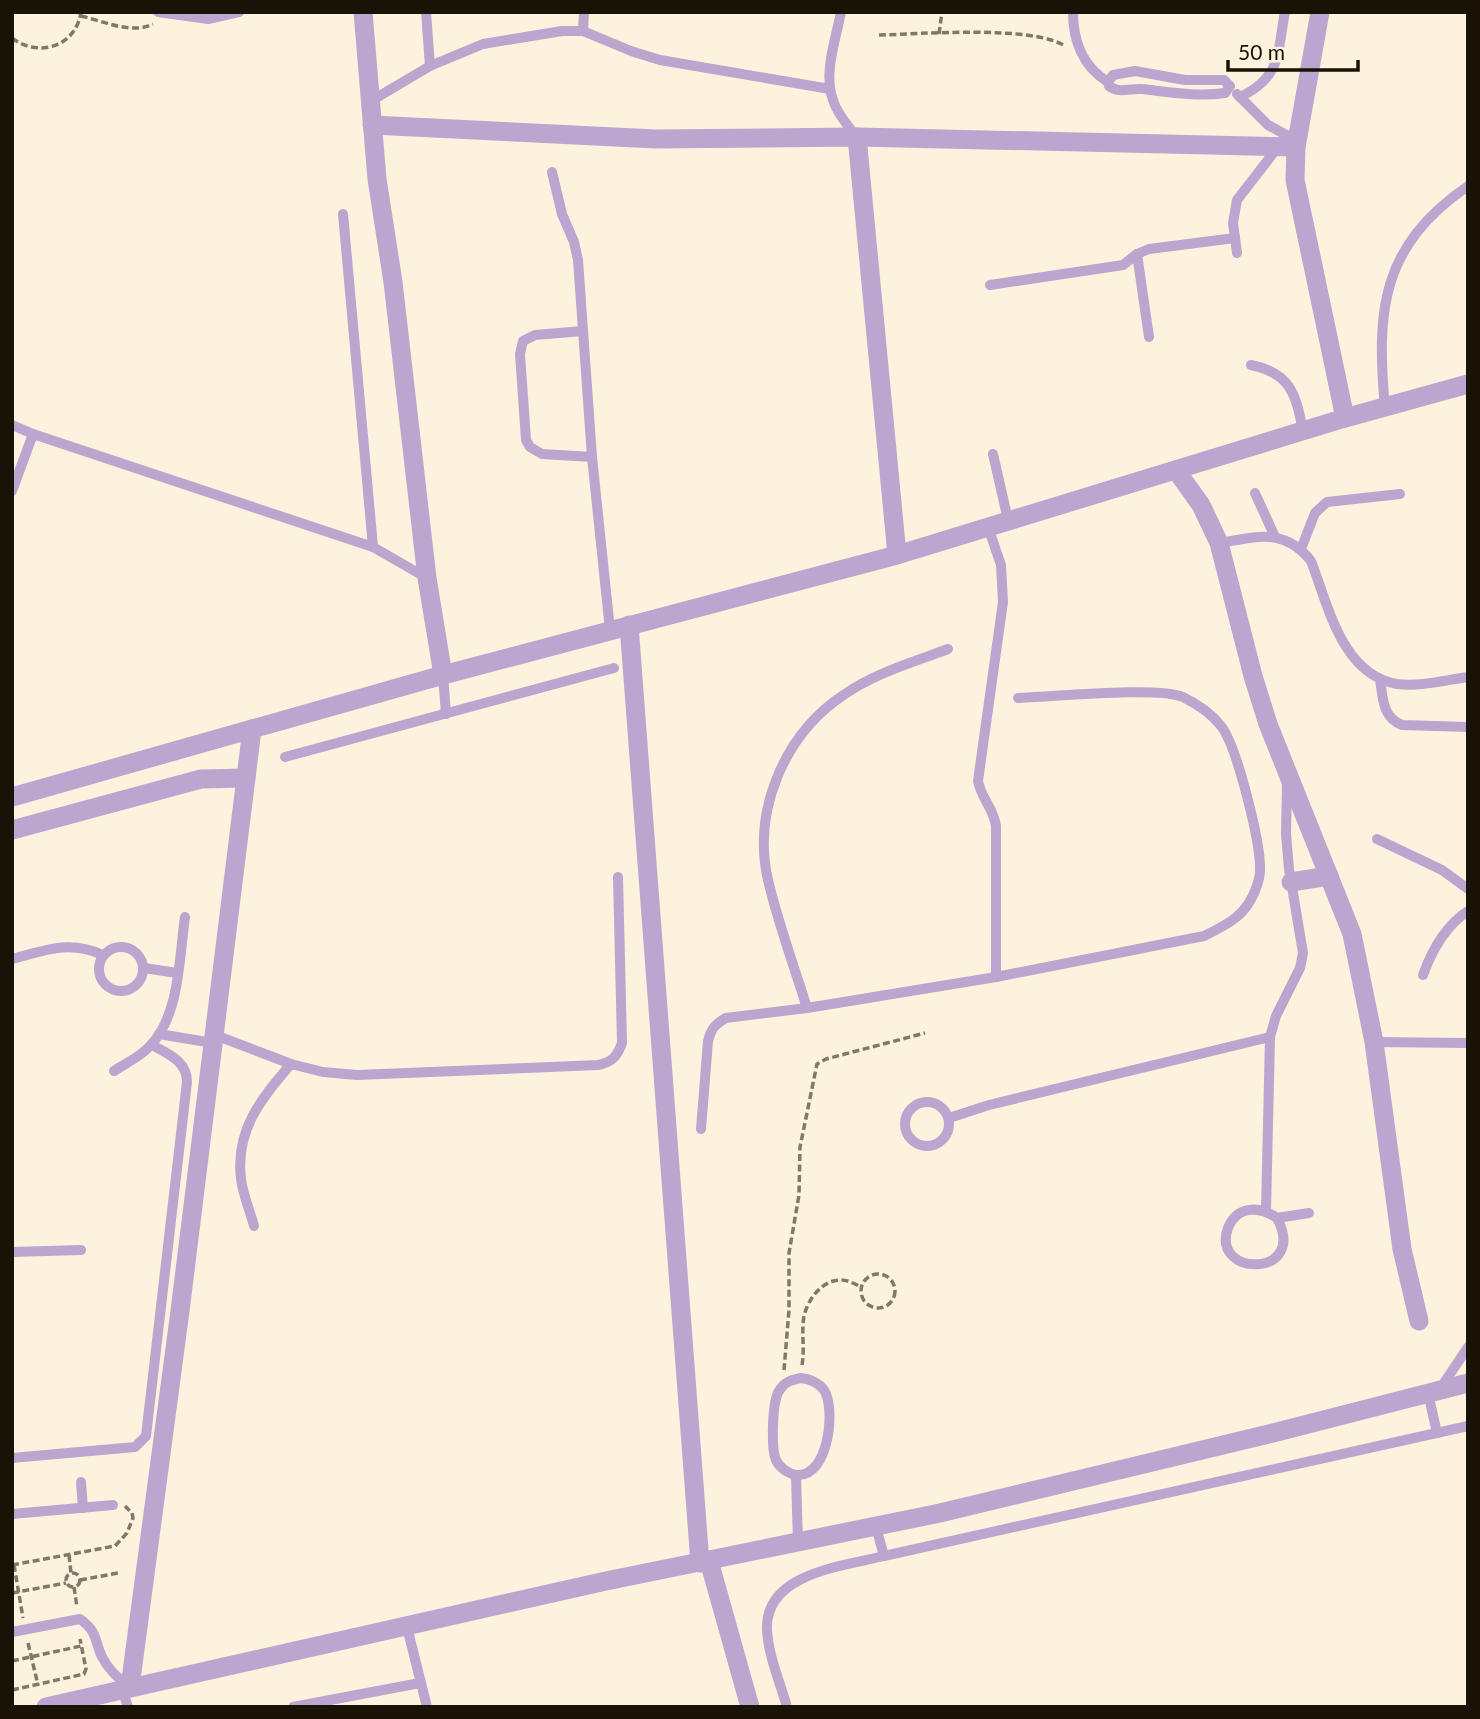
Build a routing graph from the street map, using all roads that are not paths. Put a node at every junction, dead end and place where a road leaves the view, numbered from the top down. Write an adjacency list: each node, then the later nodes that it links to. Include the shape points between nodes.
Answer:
1 (239, 12): 9 (lane, via 208,19)
2 (363, 12): 16 (street)
3 (426, 12): 11 (lane)
4 (584, 12): 10 (lane)
5 (841, 12): 14 (lane)
6 (1073, 12): 12 (lane, via 1076,42 1084,59 1094,74)
7 (1286, 12): 15 (lane, via 1267,81)
8 (1320, 12): 19 (street)
9 (160, 13)
10 (583, 30): 11 (lane, via 483,44); 14 (lane, via 660,60)
11 (430, 66): 16 (lane)
12 (1108, 82): 13 (lane, via 1117,73 1144,71 1185,80 1224,80); 13 (lane, via 1117,91 1191,95 1225,93)
13 (1230, 86): 15 (lane)
14 (830, 89): 18 (lane, via 839,114)
15 (1240, 97): 19 (lane)
16 (370, 102): 17 (street)
17 (372, 125): 18 (street, via 669,139); 49 (street)
18 (857, 138): 19 (street); 48 (street)
19 (1290, 145): 23 (lane, via 1237,200); 32 (street)
20 (552, 172): 27 (lane, via 577,251)
21 (1468, 186): 31 (lane, via 1422,223 1395,271 1382,324)
22 (343, 214): 46 (lane)
23 (1235, 238): 24 (lane); 25 (lane)
24 (1237, 253)
25 (1137, 254): 26 (lane, via 1123,265); 28 (lane)
26 (990, 285)
27 (583, 331): 37 (lane); 37 (lane, via 535,335 523,341 524,433 530,447 542,454)
28 (1149, 337)
29 (1251, 365): 34 (lane, via 1266,368 1288,384 1297,400)
30 (1468, 384): 31 (street)
31 (1385, 408): 32 (street)
32 (1345, 418): 34 (street)
33 (12, 425): 35 (lane)
34 (1303, 431): 38 (street)
35 (33, 434): 39 (lane); 46 (lane)
36 (993, 454): 42 (lane)
37 (592, 457): 50 (lane)
38 (1176, 470): 42 (street); 45 (street, via 1201,505)
39 (12, 491)
40 (1255, 493): 44 (lane)
41 (1400, 494): 47 (lane, via 1327,502 1315,513)
42 (1008, 520): 43 (street)
43 (988, 526): 48 (street); 77 (lane, via 1002,572 1003,602 978,781 996,826)
44 (1275, 537): 45 (lane); 47 (lane)
45 (1219, 543): 61 (street, via 1253,676)
46 (373, 547): 49 (lane)
47 (1301, 549): 55 (lane, via 1311,561 1344,645 1366,671)
48 (897, 555): 50 (street)
49 (427, 578): 53 (street)
50 (620, 628): 53 (street); 110 (street)
51 (948, 649): 78 (lane, via 845,694 810,722 785,759 769,800 764,853)
52 (614, 668): 57 (lane)
53 (443, 675): 57 (lane); 59 (street)
54 (1468, 677): 55 (lane, via 1414,684)
55 (1380, 679): 58 (lane, via 1384,707 1394,721)
56 (1018, 698): 77 (lane, via 1152,692 1179,695 1204,708 1223,728 1234,754 1259,845 1260,874 1250,901 1231,923 1205,936)
57 (446, 714): 60 (lane)
58 (1468, 727)
59 (253, 729): 62 (street); 63 (street)
60 (285, 757)
61 (1287, 771): 66 (street); 68 (lane)
62 (246, 778): 64 (street, via 190,782); 81 (street)
63 (12, 797)
64 (12, 830)
65 (1377, 839): 69 (lane, via 1442,870)
66 (1329, 876): 68 (street); 82 (street, via 1352,934)
67 (618, 877): 85 (lane, via 622,1043 609,1062 357,1075)
68 (1291, 883): 80 (lane, via 1303,953)
69 (1468, 889)
70 (1468, 911): 76 (lane, via 1445,932)
71 (185, 917): 75 (lane)
72 (103, 955): 73 (lane, via 61,946); 74 (lane, via 124,946 138,954); 74 (lane, via 99,970 111,989 133,988)
73 (12, 959)
74 (144, 968): 75 (lane)
75 (177, 973): 79 (lane, via 169,1013)
76 (1423, 975)
77 (996, 977): 78 (lane)
78 (807, 1008): 88 (lane, via 717,1023 708,1041)
79 (159, 1034): 81 (lane); 84 (lane)
80 (1270, 1037): 87 (lane); 89 (lane)
81 (214, 1039): 85 (lane); 114 (street)
82 (1374, 1042): 83 (lane); 95 (street, via 1395,1204)
83 (1468, 1043)
84 (152, 1045): 86 (lane); 101 (lane, via 184,1066 187,1083 146,1436 127,1448)
85 (291, 1064): 92 (lane, via 261,1099 241,1150 241,1178)
86 (114, 1071)
87 (949, 1118): 87 (lane, via 944,1109 926,1101 909,1111 905,1130 918,1145 928,1147 946,1138)
88 (701, 1129)
89 (1266, 1211): 91 (lane); 91 (lane, via 1241,1212 1231,1220 1227,1245 1244,1264 1269,1263 1278,1254 1283,1230)
90 (1309, 1213): 91 (lane)
91 (1277, 1218)
92 (254, 1226)
93 (81, 1250): 94 (lane)
94 (12, 1252)
95 (1419, 1321)
96 (1468, 1347): 98 (lane)
97 (1468, 1383): 98 (street)
98 (1434, 1391): 100 (lane); 107 (street)
99 (1468, 1426): 100 (lane)
100 (1437, 1433): 109 (lane)
101 (12, 1458)
102 (796, 1475): 102 (lane, via 807,1473 822,1458 829,1409 822,1387 801,1378 783,1386 774,1404 776,1462); 108 (lane)
103 (81, 1482): 105 (lane)
104 (113, 1505): 105 (lane)
105 (83, 1508): 106 (lane)
106 (12, 1514)
107 (876, 1527): 108 (street); 109 (lane)
108 (799, 1544): 110 (street)
109 (884, 1556): 119 (lane, via 805,1576 785,1587 772,1605 768,1637)
110 (704, 1562): 111 (street); 118 (street)
111 (407, 1627): 113 (lane); 114 (street)
112 (12, 1632): 114 (lane, via 80,1619 96,1635 102,1656)
113 (421, 1683): 116 (lane); 117 (lane)
114 (127, 1694): 115 (street)
115 (46, 1707)
116 (293, 1707)
117 (427, 1707)
118 (750, 1707)
119 (787, 1707)

